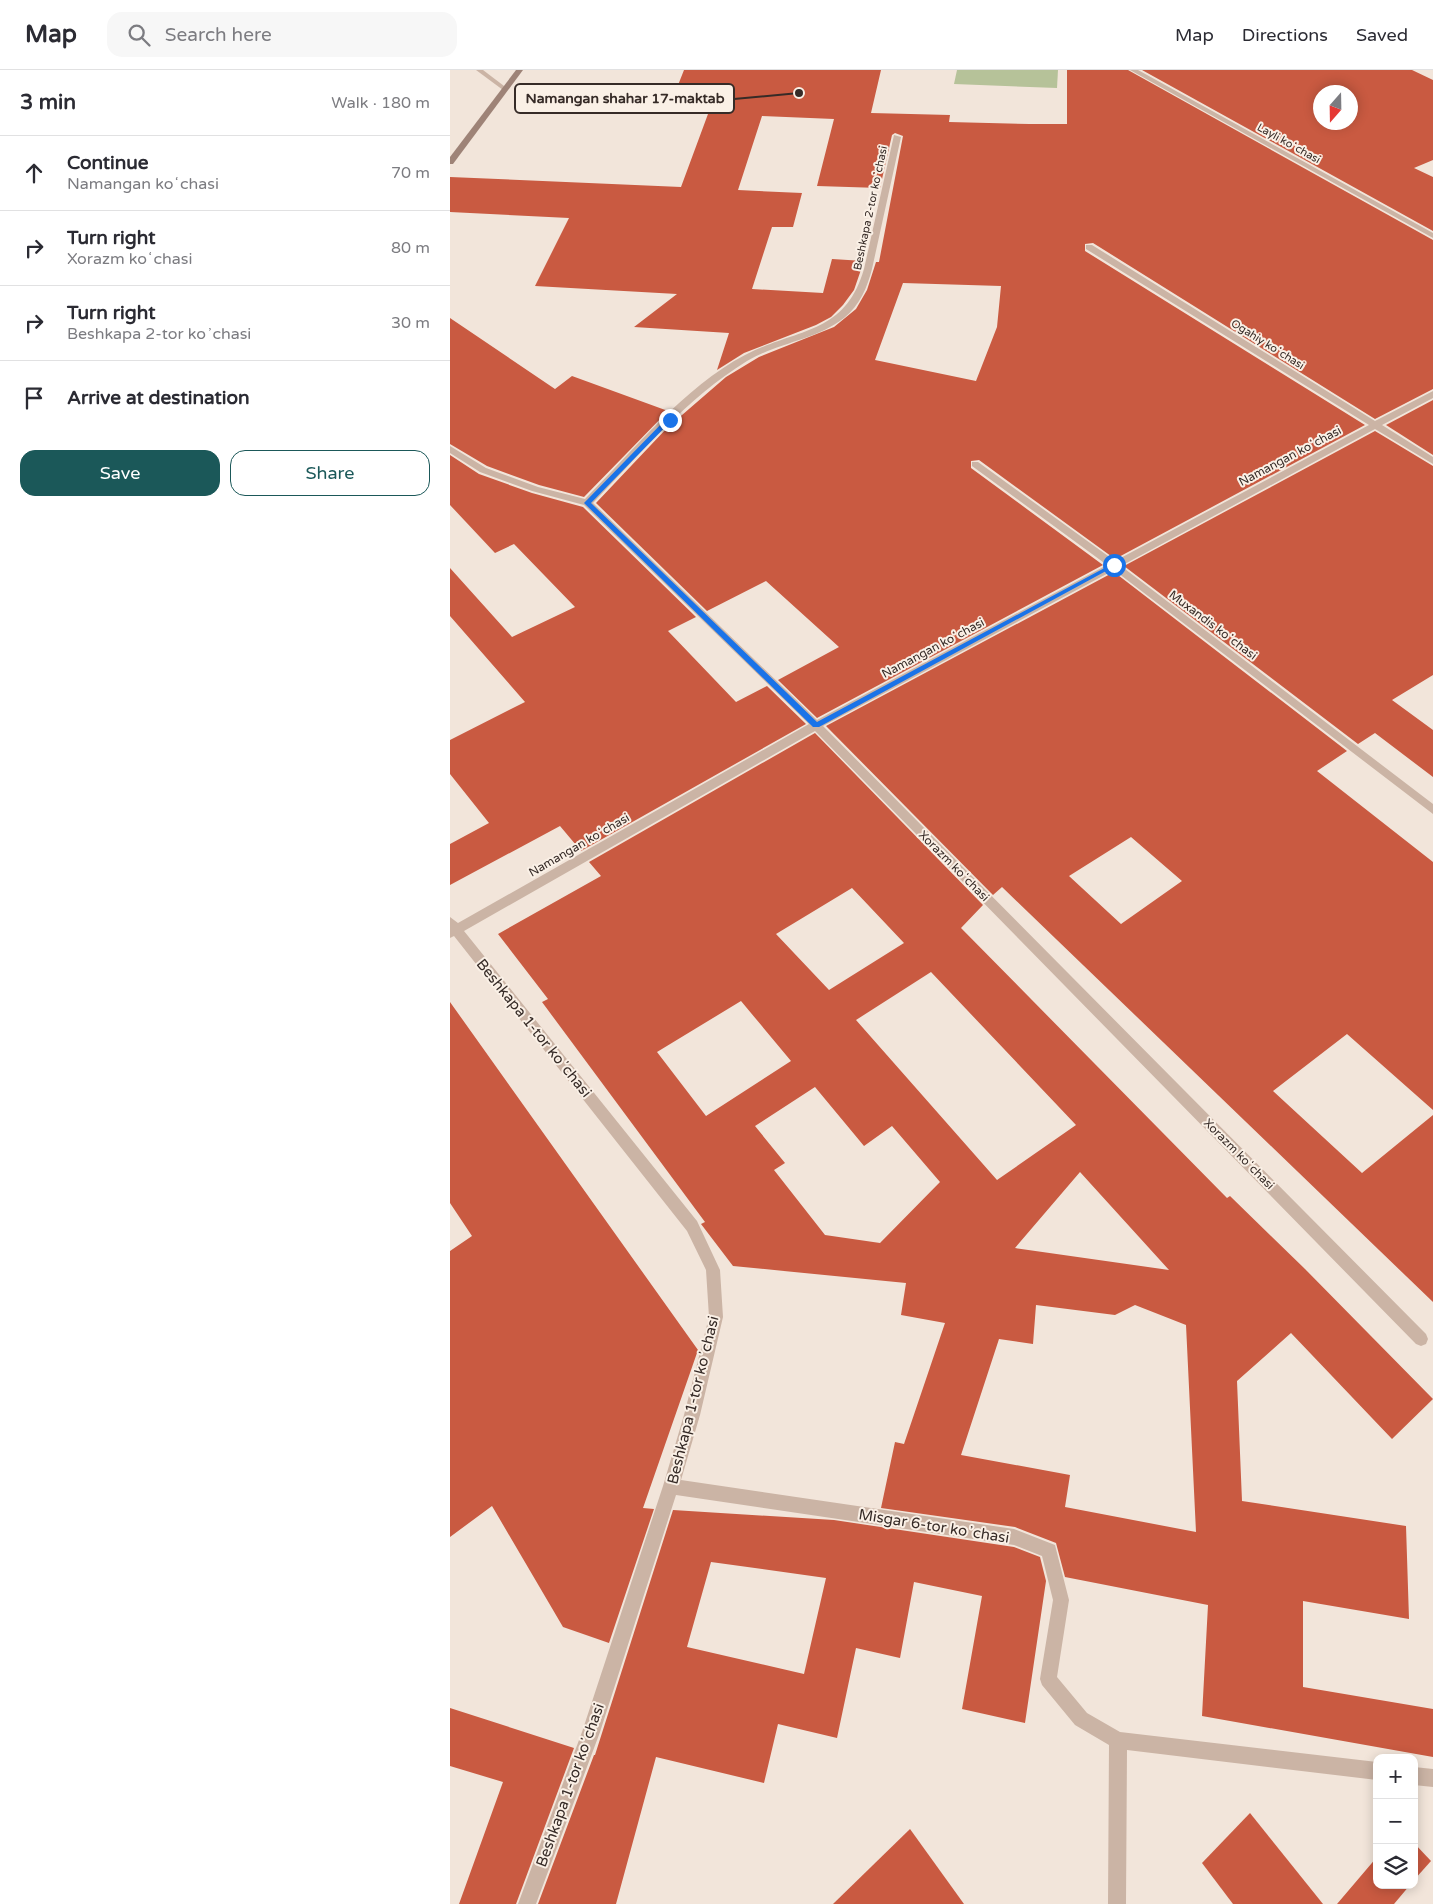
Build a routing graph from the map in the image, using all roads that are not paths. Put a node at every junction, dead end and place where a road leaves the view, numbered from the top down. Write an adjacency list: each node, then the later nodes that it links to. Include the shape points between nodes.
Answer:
1 (479, 70): 4 (street)
2 (520, 70): 4 (street)
3 (1133, 70): 7 (street, Layli koʻchasi)
4 (505, 89): 6 (street)
5 (897, 137): 14 (street, Beshkapa 2-tor koʼchasi, via 865,283 850,308 828,325 746,358 709,383)
6 (450, 162)
7 (1433, 236)
8 (1090, 247): 10 (street, Ogahiy koʻchasi)
9 (1433, 394): 10 (street, Namangan koʻchasi)
10 (1376, 424): 12 (street, Ogahiy koʻchasi); 15 (street, Namangan koʻchasi)
11 (450, 448): 14 (street, Xorazm koʻchasi, via 483,470)
12 (1433, 461)
13 (975, 464): 15 (street, Muxandis koʻchasi)
14 (587, 503): 16 (street, Xorazm koʻchasi)
15 (1114, 565): 16 (street, Namangan koʻchasi); 17 (street, Muxandis koʻchasi)
16 (816, 725): 18 (street, Namangan koʻchasi); 19 (street, Xorazm koʻchasi)
17 (1433, 810)
18 (452, 928): 20 (street, Beshkapa 1-tor koʼchasi, via 692,1226 713,1270 716,1317)
19 (1421, 1339)
20 (671, 1486): 21 (street, Misgar 6-tor koʼchasi, via 1014,1537 1049,1551 1061,1600 1048,1679 1081,1719); 25 (street, Beshkapa 1-tor koʼchasi, via 591,1732)
21 (1118, 1740): 22 (street); 26 (street)
22 (1373, 1771)
23 (1418, 1776): 24 (street)
24 (1433, 1778)
25 (527, 1904)
26 (1117, 1904)

